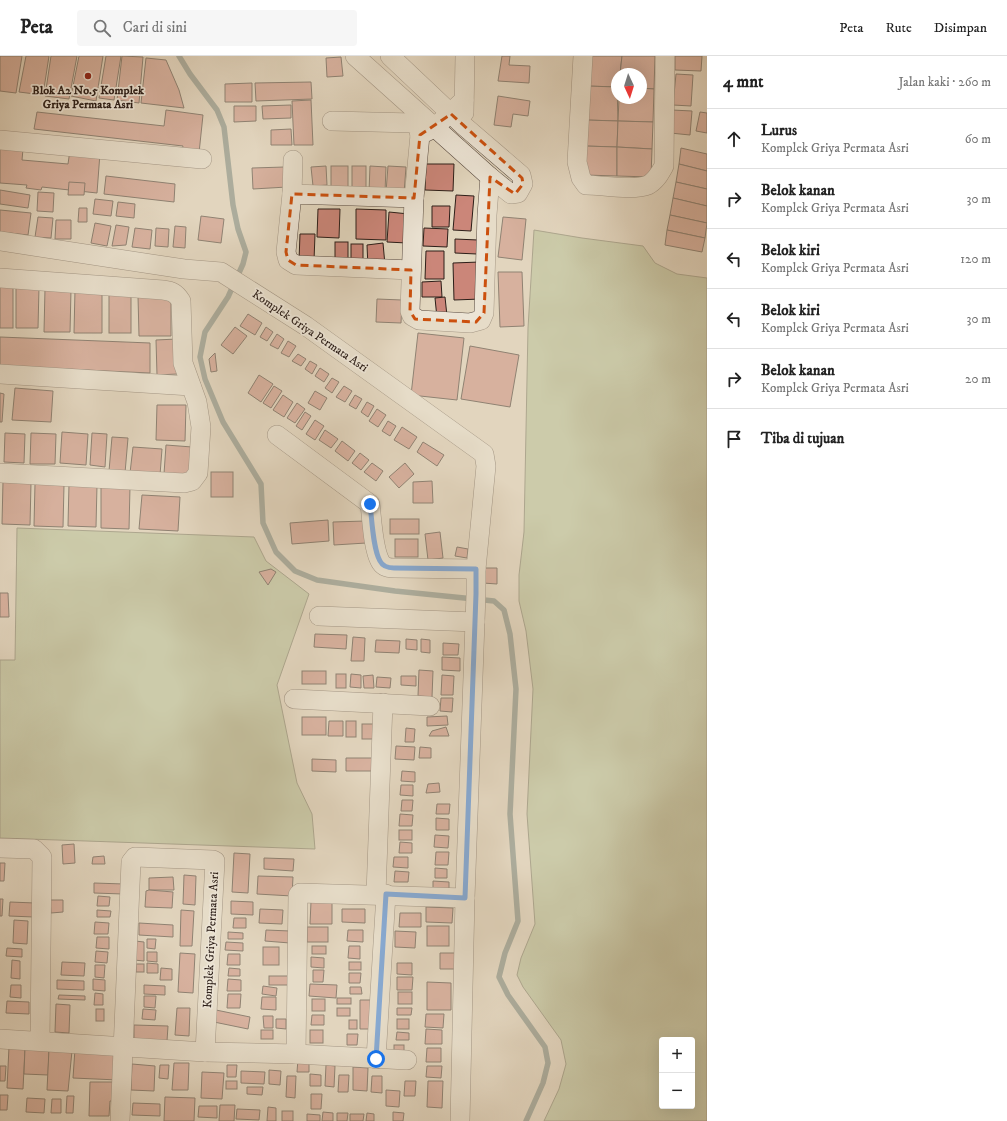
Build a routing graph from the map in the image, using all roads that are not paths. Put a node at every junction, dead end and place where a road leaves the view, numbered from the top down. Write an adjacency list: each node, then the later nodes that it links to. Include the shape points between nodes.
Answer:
1 (355, 56): 8 (street)
2 (390, 56): 6 (street)
3 (465, 56): 6 (street, via 464,100)
4 (583, 56): 5 (street, via 577,162 581,178 586,185 633,187 648,185 657,178 664,166)
5 (665, 56)
6 (458, 120): 8 (street); 10 (street); 13 (street, via 521,175 523,184 518,193 511,194)
7 (332, 121): 8 (street, via 413,123)
8 (427, 131): 10 (street); 15 (street)
9 (0, 140): 11 (street)
10 (460, 149): 13 (street)
11 (202, 159)
12 (293, 160): 14 (street)
13 (490, 177): 17 (street, via 484,313 481,320 470,323 415,318 410,311)
14 (292, 194): 15 (street); 17 (street, via 286,252 291,263 310,267)
15 (414, 198): 17 (street)
16 (0, 241): 23 (street, Komplek Griya Permata Asri, via 184,269 220,272 306,326 484,454 486,466)
17 (411, 270)
18 (0, 278): 20 (street, via 172,291 181,301 183,363)
19 (0, 374): 20 (street)
20 (191, 386): 22 (street, via 198,402 201,427 198,473 192,481 177,483)
21 (277, 435): 23 (street, via 370,504 377,550 384,566)
22 (0, 473)
23 (476, 569): 24 (street, Komplek Griya Permata Asri)
24 (476, 609): 25 (street); 31 (street, Komplek Griya Permata Asri)
25 (319, 616)
26 (294, 699): 27 (street)
27 (383, 703): 28 (street); 30 (street)
28 (430, 706)
29 (0, 848): 33 (street, via 34,849 42,857)
30 (381, 894): 31 (street); 36 (street, via 305,891 298,895); 37 (street)
31 (465, 898): 40 (street, Komplek Griya Permata Asri)
32 (0, 1039): 33 (street)
33 (40, 1040): 34 (street)
34 (122, 1048): 35 (street); 35 (street, Komplek Griya Permata Asri, via 132,859 135,857 213,860 216,864); 39 (street, Komplek Griya Permata Asri)
35 (205, 1052): 36 (street)
36 (296, 1054): 37 (street)
37 (376, 1059): 38 (street)
38 (406, 1060)
39 (120, 1121)
40 (460, 1121)

